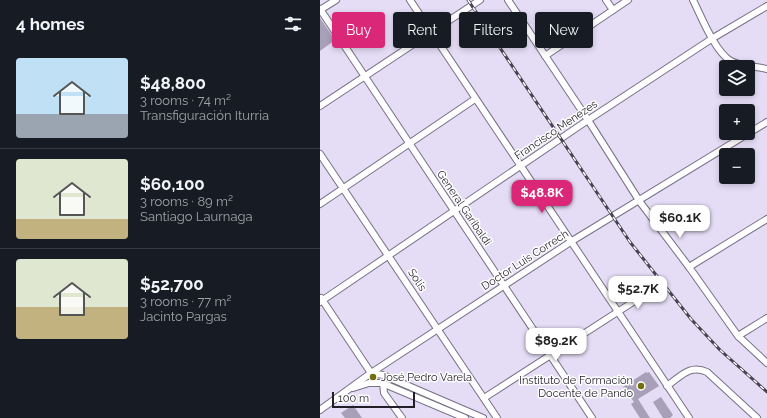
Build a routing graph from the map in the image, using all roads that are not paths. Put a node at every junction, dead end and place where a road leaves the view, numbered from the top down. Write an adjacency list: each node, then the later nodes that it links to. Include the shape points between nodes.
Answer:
1 (336, 0): 9 (street)
2 (410, 0): 11 (street)
3 (480, 0): 12 (street)
4 (508, 0): 16 (street)
5 (606, 0): 10 (street)
6 (628, 0): 10 (street)
7 (693, 0): 13 (street)
8 (767, 6): 13 (street, Francisco Menezes)
9 (320, 10): 18 (street, General Garibaldi)
10 (614, 10): 16 (street)
11 (418, 12)
12 (451, 19)
13 (712, 38): 17 (street, via 730,61); 21 (street, Francisco Menezes)
14 (407, 48): 18 (street)
15 (442, 48): 19 (street)
16 (545, 56): 21 (street)
17 (767, 69)
18 (365, 76): 20 (street); 23 (street, General Garibaldi)
19 (476, 99): 23 (street); 25 (street)
20 (320, 106)
21 (588, 120): 25 (street, Francisco Menezes); 27 (street)
22 (767, 122): 27 (street, Doctor Luis Correch)
23 (409, 143): 26 (street); 29 (street, General Garibaldi)
24 (320, 154): 26 (street, Solís)
25 (520, 166): 29 (street, Francisco Menezes); 31 (street)
26 (343, 188): 28 (street); 32 (street, Solís)
27 (638, 200): 31 (street, Doctor Luis Correch); 33 (street)
28 (320, 204)
29 (454, 211): 32 (street, Francisco Menezes); 34 (street, General Garibaldi)
30 (767, 219): 33 (street)
31 (572, 241): 34 (street, Doctor Luis Correch); 37 (street)
32 (388, 256): 36 (street, Francisco Menezes); 39 (street, Solís)
33 (689, 267): 40 (street)
34 (505, 286): 39 (street, Doctor Luis Correch); 41 (street, General Garibaldi)
35 (647, 293): 37 (street)
36 (321, 300): 43 (street)
37 (618, 312): 41 (street); 47 (street)
38 (767, 318): 40 (street)
39 (438, 330): 43 (street, Doctor Luis Correch); 49 (street, Solís)
40 (738, 336): 42 (street)
41 (550, 355): 49 (street); 55 (street, General Garibaldi)
42 (767, 362)
43 (371, 373): 44 (street); 45 (street); 48 (street, Doctor Luis Correch)
44 (383, 375): 46 (street); 53 (street)
45 (369, 383): 46 (street); 48 (street)
46 (382, 383): 51 (street, via 384,393); 52 (street)
47 (667, 386): 56 (street); 57 (street, via 690,370 699,368 708,372)
48 (351, 388): 50 (street, Doctor Luis Correch)
49 (484, 398): 54 (street, Solís)
50 (320, 410)
51 (402, 418)
52 (466, 418)
53 (483, 418)
54 (497, 418)
55 (592, 418)
56 (688, 418)
57 (757, 418)

